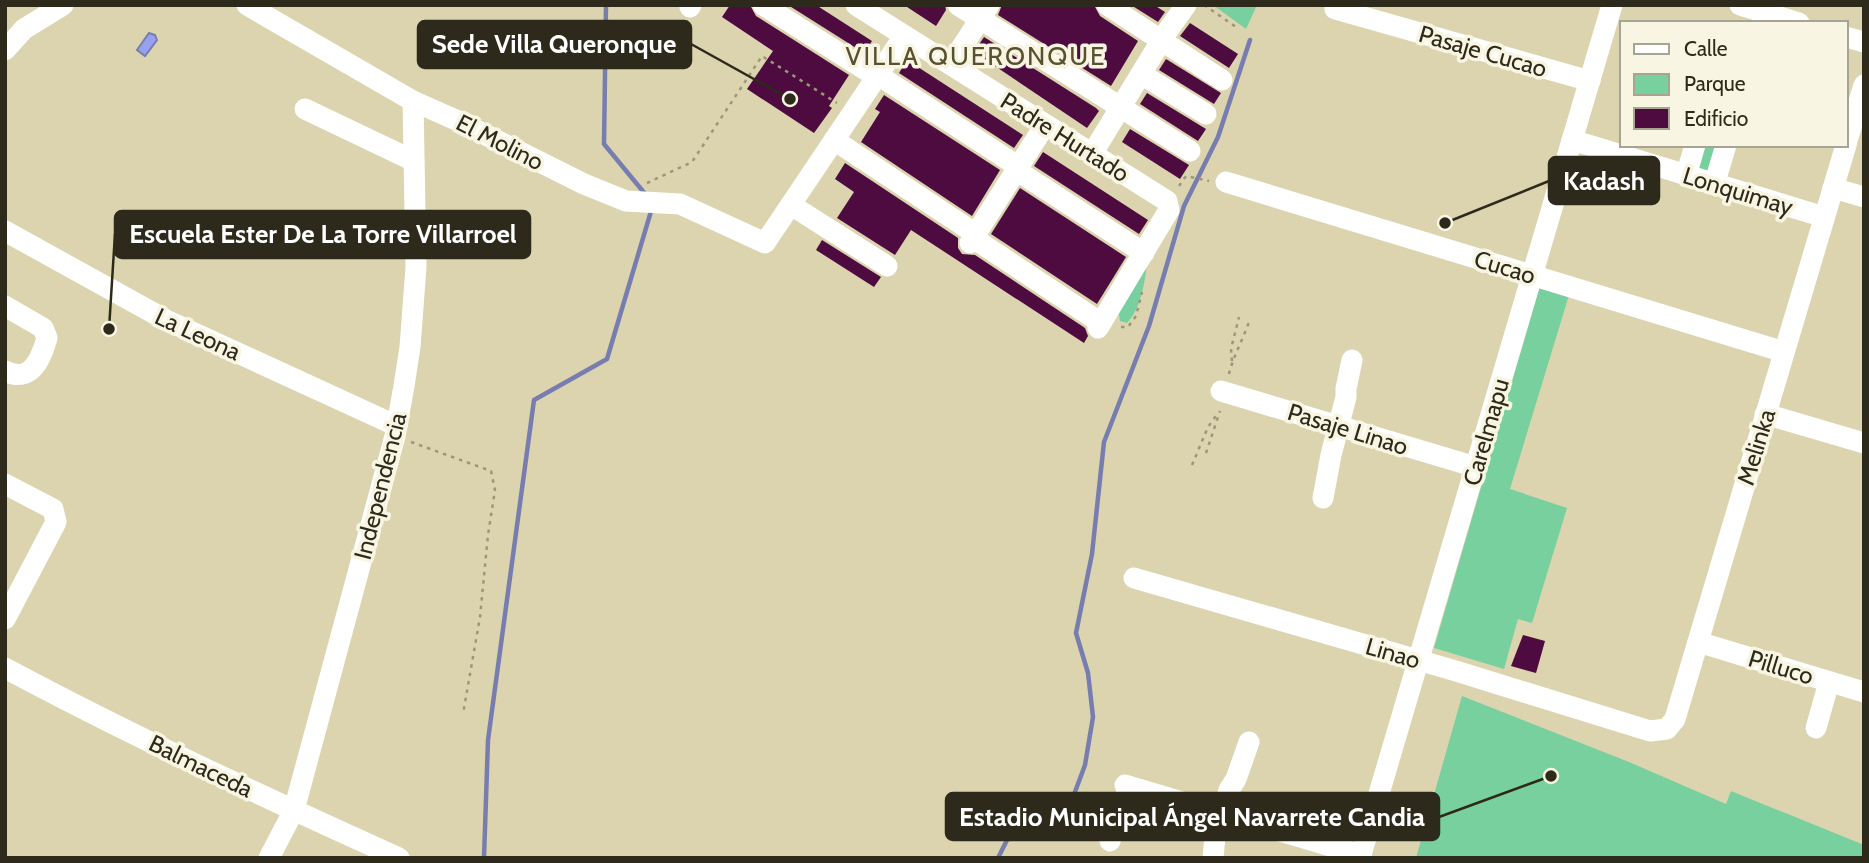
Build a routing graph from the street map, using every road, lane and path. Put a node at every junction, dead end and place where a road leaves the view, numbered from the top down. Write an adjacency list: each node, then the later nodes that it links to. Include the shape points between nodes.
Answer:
1 (63, 5): 19 (street, via 24,29)
2 (247, 5): 26 (street, El Molino)
3 (763, 5): 22 (street)
4 (856, 5): 17 (street, Padre Hurtado)
5 (958, 5): 12 (street)
6 (1107, 5): 18 (street)
7 (1186, 5): 18 (street)
8 (1204, 5): 16 (path)
9 (1612, 5): 24 (street, Carelmapu)
10 (1738, 5): 13 (street); 14 (street)
11 (1335, 9): 24 (street, Pasaje Cucao)
12 (984, 12): 20 (street); 28 (street)
13 (1764, 18): 15 (street)
14 (1731, 21)
15 (1785, 21)
16 (1239, 29)
17 (904, 36): 20 (street, Padre Hurtado); 22 (street)
18 (1161, 42): 21 (street); 23 (street)
19 (5, 50)
20 (951, 64): 31 (street, Padre Hurtado)
21 (1141, 74): 28 (street); 30 (street)
22 (877, 76): 29 (street); 41 (street)
23 (1222, 79)
24 (1590, 81): 34 (street, Carelmapu)
25 (1864, 85): 32 (street, Melinka)
26 (413, 101): 40 (street, Independencia); 50 (street, El Molino, via 626,201 680,204 765,243)
27 (305, 109): 40 (street)
28 (1120, 109): 38 (street); 39 (street)
29 (852, 113): 33 (street); 42 (path, via 762,55 692,162)
30 (1206, 114)
31 (1045, 124): 39 (street, Padre Hurtado); 41 (street)
32 (1848, 138)
33 (834, 140): 50 (street); 53 (street)
34 (1572, 140): 43 (street, Lonquimay); 56 (street, Carelmapu)
35 (1694, 147): 43 (street)
36 (1725, 147): 47 (street)
37 (1845, 147): 48 (street, Melinka)
38 (1190, 151)
39 (1092, 154): 54 (street, Padre Hurtado, via 1167,201 1170,210)
40 (414, 161): 67 (street, Independencia, via 414,306)
41 (1017, 169): 53 (street); 54 (street)
42 (663, 175)
43 (1686, 176): 47 (street, Lonquimay)
44 (1188, 177): 45 (path)
45 (1202, 181)
46 (1226, 181): 56 (street, Cucao)
47 (1714, 185): 51 (street, Lonquimay)
48 (1833, 188): 49 (street); 51 (street, Melinka)
49 (1864, 197)
50 (791, 205): 55 (street)
51 (1824, 217): 60 (street, Melinka)
52 (5, 231): 67 (street, La Leona, via 166,320)
53 (972, 240): 54 (street, via 1099,326)
54 (1144, 253)
55 (887, 266)
56 (1533, 275): 60 (street, Cucao); 71 (street, Carelmapu)
57 (5, 306): 63 (street, via 43,328 47,338 32,370)
58 (1239, 317): 61 (path)
59 (1250, 322): 61 (path)
60 (1784, 352): 65 (street, Melinka)
61 (1232, 360): 64 (path)
62 (1357, 361): 66 (street)
63 (8, 380)
64 (1222, 398): 66 (street, Pasaje Linao); 69 (path); 70 (path)
65 (1765, 414): 68 (street); 76 (street, Melinka)
66 (1339, 427): 71 (street, Pasaje Linao); 73 (street)
67 (396, 431): 81 (path, via 491,471 495,490); 85 (street, Independencia)
68 (1864, 443)
69 (1206, 453)
70 (1192, 465)
71 (1476, 467): 77 (street, Carelmapu)
72 (5, 484): 75 (street, via 52,509 56,522)
73 (1317, 496)
74 (1135, 578): 77 (street, Linao)
75 (8, 608)
76 (1698, 642): 79 (street, Pilluco); 83 (street, Melinka, via 1675,719 1667,729)
77 (1419, 660): 83 (street, Linao); 89 (street, Carelmapu)
78 (5, 668): 85 (street, Balmaceda)
79 (1829, 681): 80 (street, Pilluco); 82 (street)
80 (1864, 692)
81 (463, 713)
82 (1816, 728)
83 (1650, 732)
84 (1244, 740): 86 (street)
85 (294, 810): 90 (street, Independencia); 91 (street, Balmaceda)
86 (1222, 814): 87 (street); 88 (street, via 1128,786); 89 (street)
87 (1215, 836): 92 (street); 93 (street)
88 (1110, 841)
89 (1361, 856)
90 (269, 858)
91 (399, 858)
92 (1205, 858)
93 (1213, 858)

